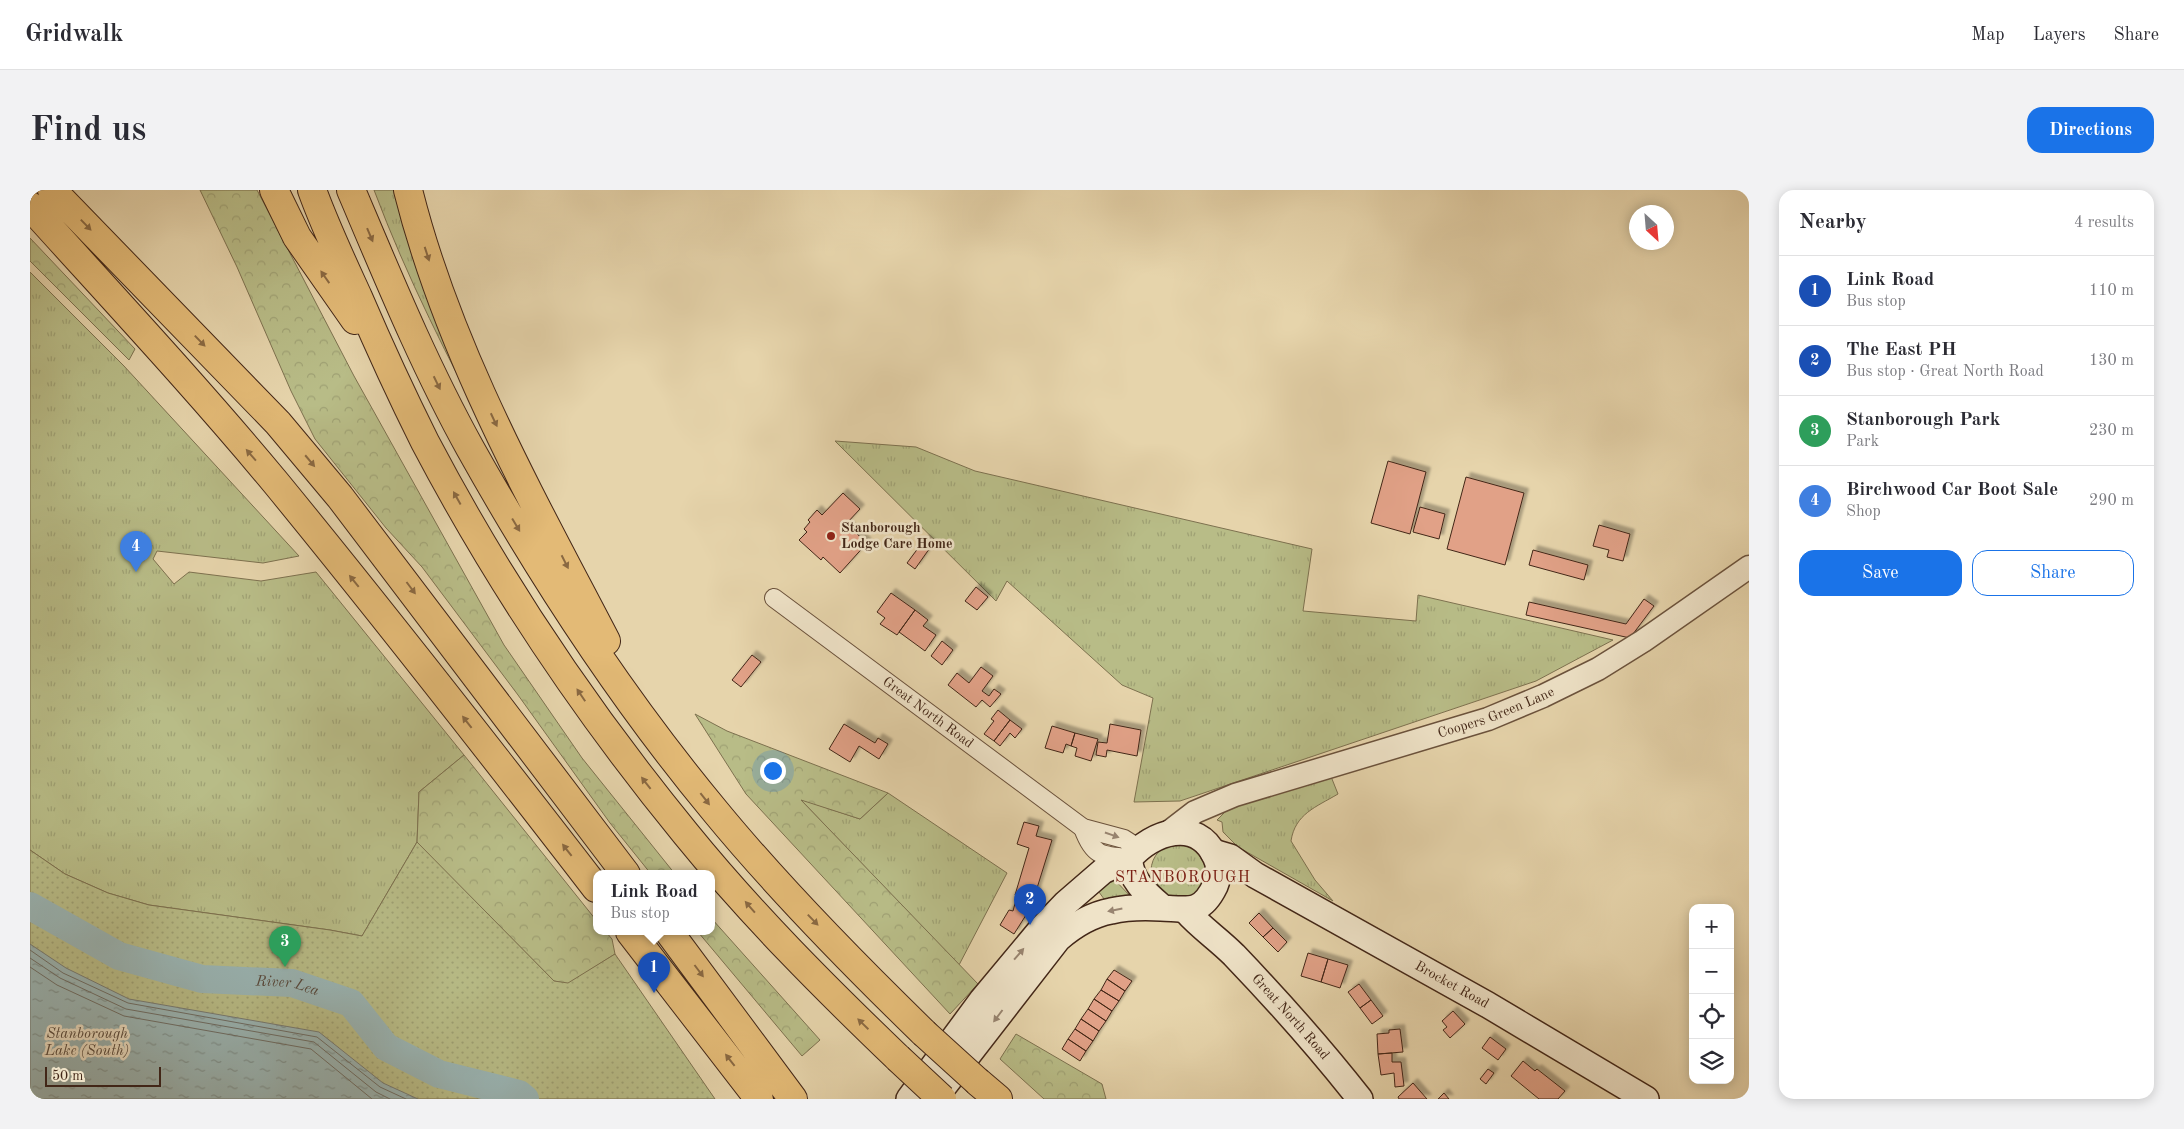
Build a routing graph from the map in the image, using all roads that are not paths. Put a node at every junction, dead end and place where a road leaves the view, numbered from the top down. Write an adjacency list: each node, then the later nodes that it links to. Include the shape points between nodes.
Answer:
1 (52, 190): 15 (main road, one-way to 15, via 224,366 327,482)
2 (274, 190): 7 (main road, one-way to 2, via 297,237)
3 (312, 190): 7 (main road)
4 (351, 190): 10 (main road, one-way to 10, via 406,318 470,448 573,619)
5 (408, 190): 10 (main road, one-way to 10, via 447,313 475,380 518,472)
6 (30, 206): 17 (main road, one-way to 6, via 274,482)
7 (392, 375): 28 (main road, one-way to 7, bridge, via 825,988 770,930 687,836 609,735 548,647 484,545)
8 (1749, 567): 11 (street, Coopers Green Lane, via 1643,641 1598,669 1543,696 1488,719 1260,786)
9 (774, 598): 14 (street, Great North Road, via 1083,828 1089,845 1105,856)
10 (654, 733): 23 (main road, one-way to 23, bridge, via 780,886 879,989)
11 (1218, 804): 12 (street, Coopers Green Lane, via 1195,812); 13 (street, via 1210,821)
12 (1169, 832): 13 (main road, via 1194,835); 14 (main road)
13 (1209, 847): 16 (main road, Brocket Road); 18 (main road, via 1219,867)
14 (1132, 855): 19 (main road, via 1136,880 1146,893); 26 (main road, one-way to 14, via 982,1000 1042,928 1104,871)
15 (623, 870)
16 (1255, 874): 18 (main road, via 1241,874); 30 (main road, Brocket Road, via 1488,1004)
17 (593, 884)
18 (1213, 890): 19 (main road, via 1203,904); 22 (main road)
19 (1174, 909): 22 (main road, Great North Road); 27 (main road, one-way to 27, via 1137,907 1109,911 1073,927 1058,939)
20 (632, 935): 24 (main road, one-way to 20)
21 (671, 935): 25 (main road, one-way to 25)
22 (1218, 938): 29 (main road, Great North Road, via 1284,1007)
23 (988, 1091)
24 (759, 1099)
25 (793, 1099)
26 (910, 1099)
27 (934, 1099)
28 (942, 1099)
29 (1360, 1099)
30 (1646, 1099)

